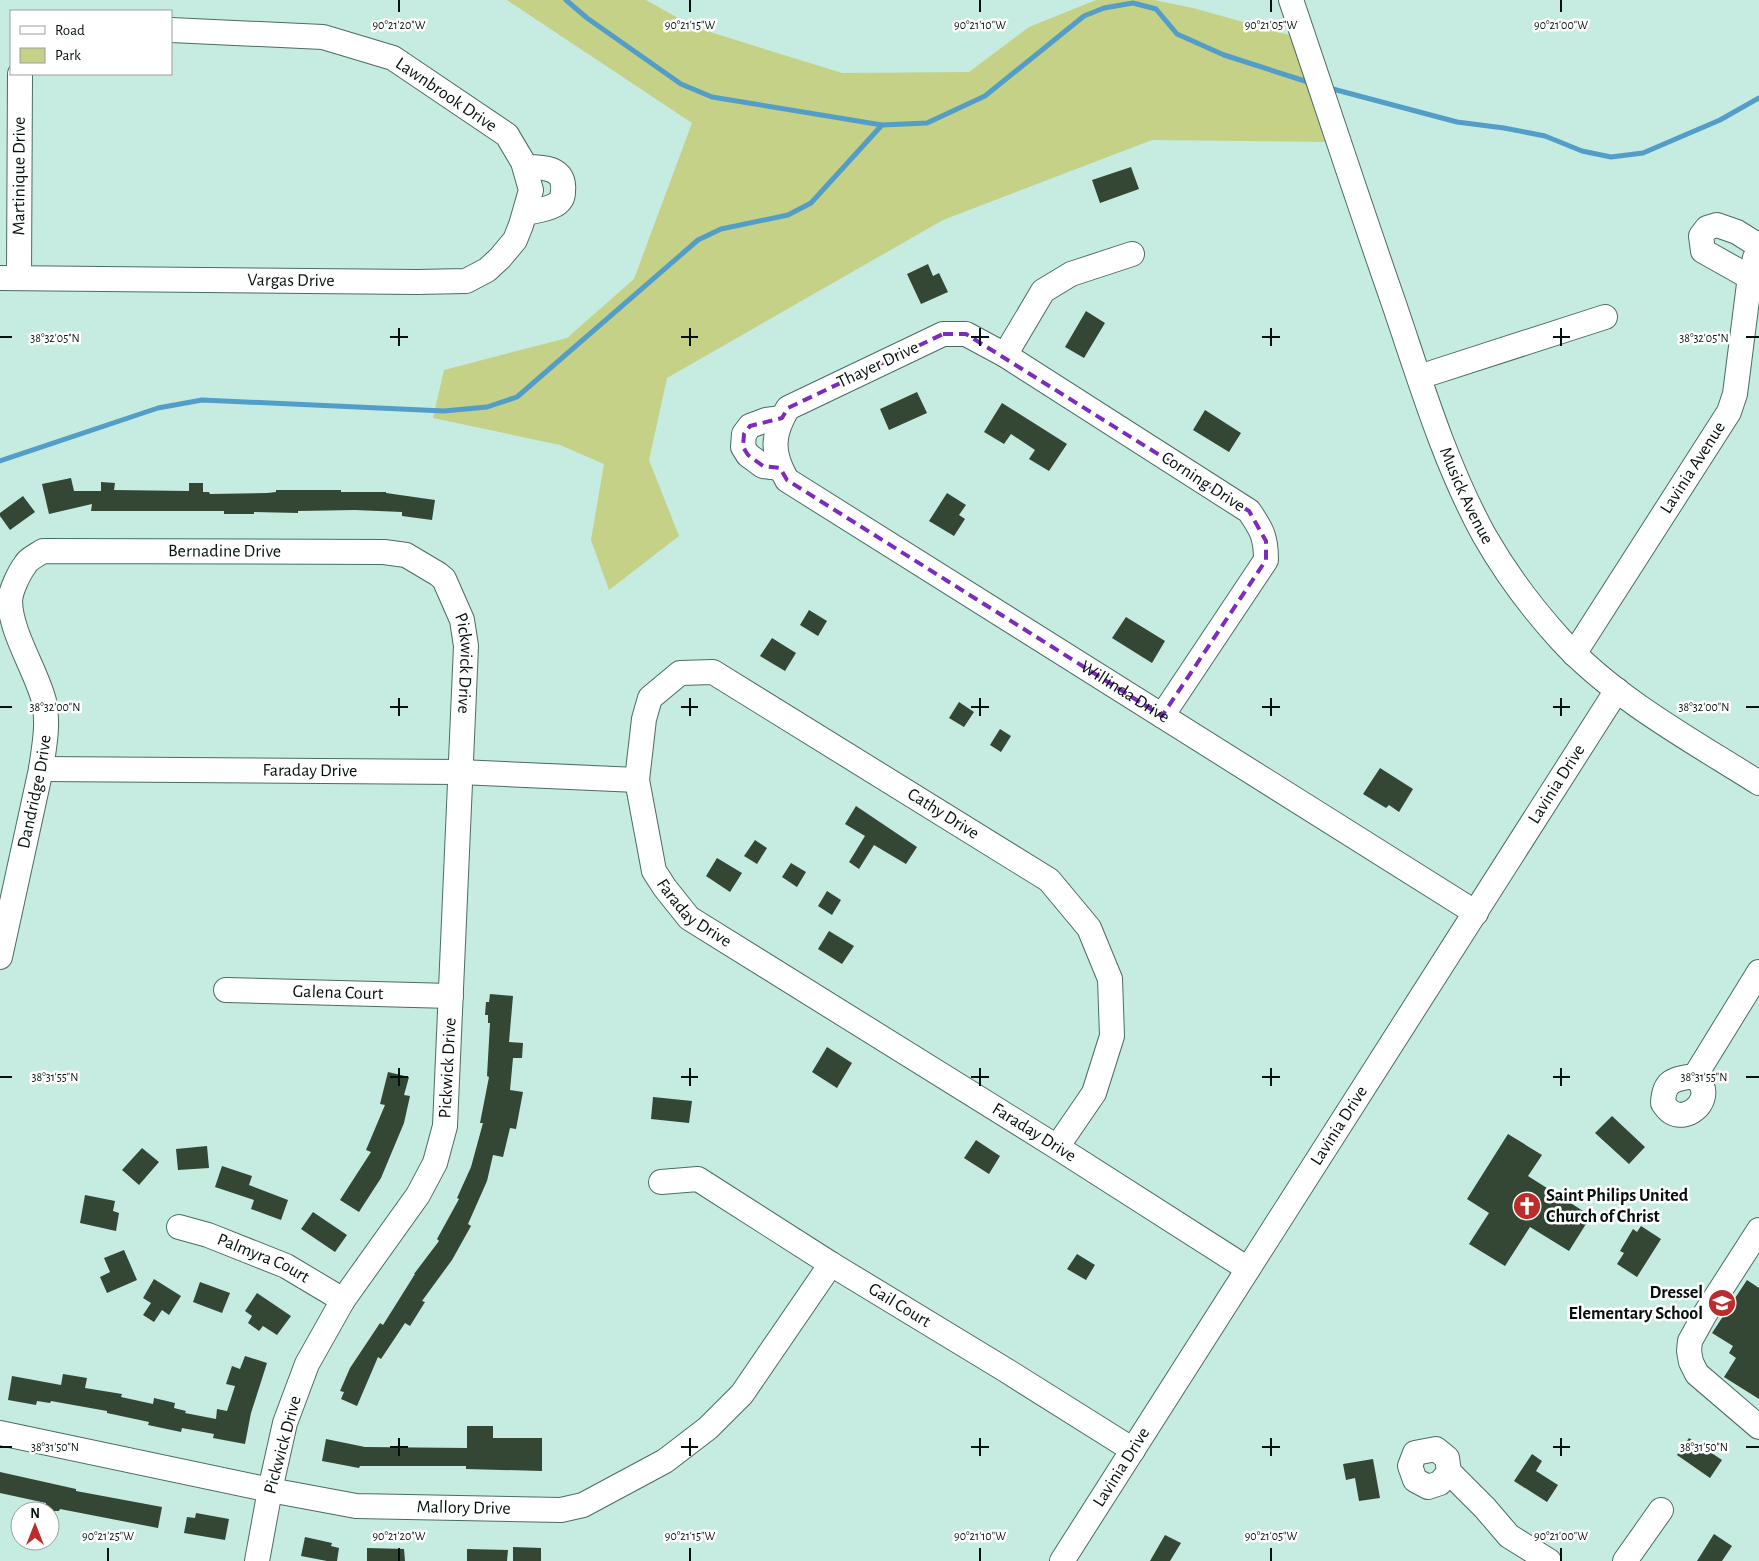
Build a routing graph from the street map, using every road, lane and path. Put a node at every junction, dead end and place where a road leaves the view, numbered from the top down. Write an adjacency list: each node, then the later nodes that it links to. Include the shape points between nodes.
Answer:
1 (1291, 0): 11 (street, Musick Avenue)
2 (172, 30): 4 (street, Lawnbrook Drive, via 323,37 392,58 507,135)
3 (20, 75): 8 (street, Martinique Drive)
4 (525, 167): 5 (street, Lawnbrook Drive); 5 (street, via 554,171 562,177 564,186 563,198 543,210)
5 (528, 201): 8 (street, Vargas Drive, via 515,240 486,270 466,281)
6 (1132, 254): 10 (street, via 1071,274 1043,291)
7 (1756, 260): 16 (street, Lavinia Avenue, via 1736,394 1729,412)
8 (10, 278)
9 (1605, 317): 11 (street)
10 (1005, 355): 12 (street, Thayer Drive, via 966,334 943,334 788,408); 18 (street, Corning Drive, via 1249,511 1266,541 1266,560)
11 (1419, 377): 16 (street, Musick Avenue, via 1456,477 1484,535 1526,598)
12 (782, 418): 13 (street, Willinda Drive, via 774,443); 13 (street, via 750,426 744,434 743,447 763,466)
13 (780, 468): 18 (street, Willinda Drive, via 787,480)
14 (43, 551): 15 (street, Bernadine Drive, via 384,552); 19 (street, Dandridge Drive, via 25,564 10,599 19,639 44,700 47,720)
15 (406, 555): 20 (street, Pickwick Drive, via 444,579 462,620 466,646)
16 (1574, 654): 17 (street, Musick Avenue)
17 (1617, 690): 22 (street, Musick Avenue); 23 (street, Lavinia Drive)
18 (1162, 716): 23 (street, Willinda Drive)
19 (41, 769): 20 (street, Faraday Drive); 24 (street, Dandridge Drive)
20 (460, 772): 21 (street, Faraday Drive); 27 (street, Pickwick Drive)
21 (637, 780): 29 (street, Faraday Drive, via 654,871 689,918); 29 (street, Cathy Drive, via 644,719 650,698 680,673 713,672 1048,880 1089,928 1110,979 1112,1036 1094,1093)
22 (1758, 780)
23 (1476, 913): 34 (street, Lavinia Drive)
24 (0, 958)
25 (1759, 972): 28 (street)
26 (226, 990): 27 (street, Galena Court)
27 (451, 996): 35 (street, Pickwick Drive, via 445,1126 435,1163 418,1195)
28 (1695, 1076)
29 (1057, 1147): 34 (street, Faraday Drive)
30 (661, 1182): 33 (street, Gail Court, via 698,1179)
31 (179, 1227): 35 (street, Palmyra Court, via 286,1266)
32 (1759, 1230): 36 (street, via 1705,1314 1690,1341 1689,1351 1697,1374)
33 (831, 1264): 38 (street, Gail Court); 40 (street, Mallory Drive, via 742,1394 708,1428 665,1460 583,1504 561,1510 356,1506)
34 (1248, 1269): 38 (street, Lavinia Drive)
35 (343, 1300): 40 (street, Pickwick Drive, via 307,1364 285,1423)
36 (1759, 1427)
37 (0, 1433): 40 (street, Mallory Drive)
38 (1133, 1450): 43 (street, Lavinia Drive)
39 (1449, 1472): 44 (street, via 1509,1536)
40 (270, 1490): 42 (street, Pickwick Drive)
41 (1661, 1510): 45 (street)
42 (257, 1561)
43 (1062, 1561)
44 (1549, 1561)
45 (1624, 1561)

